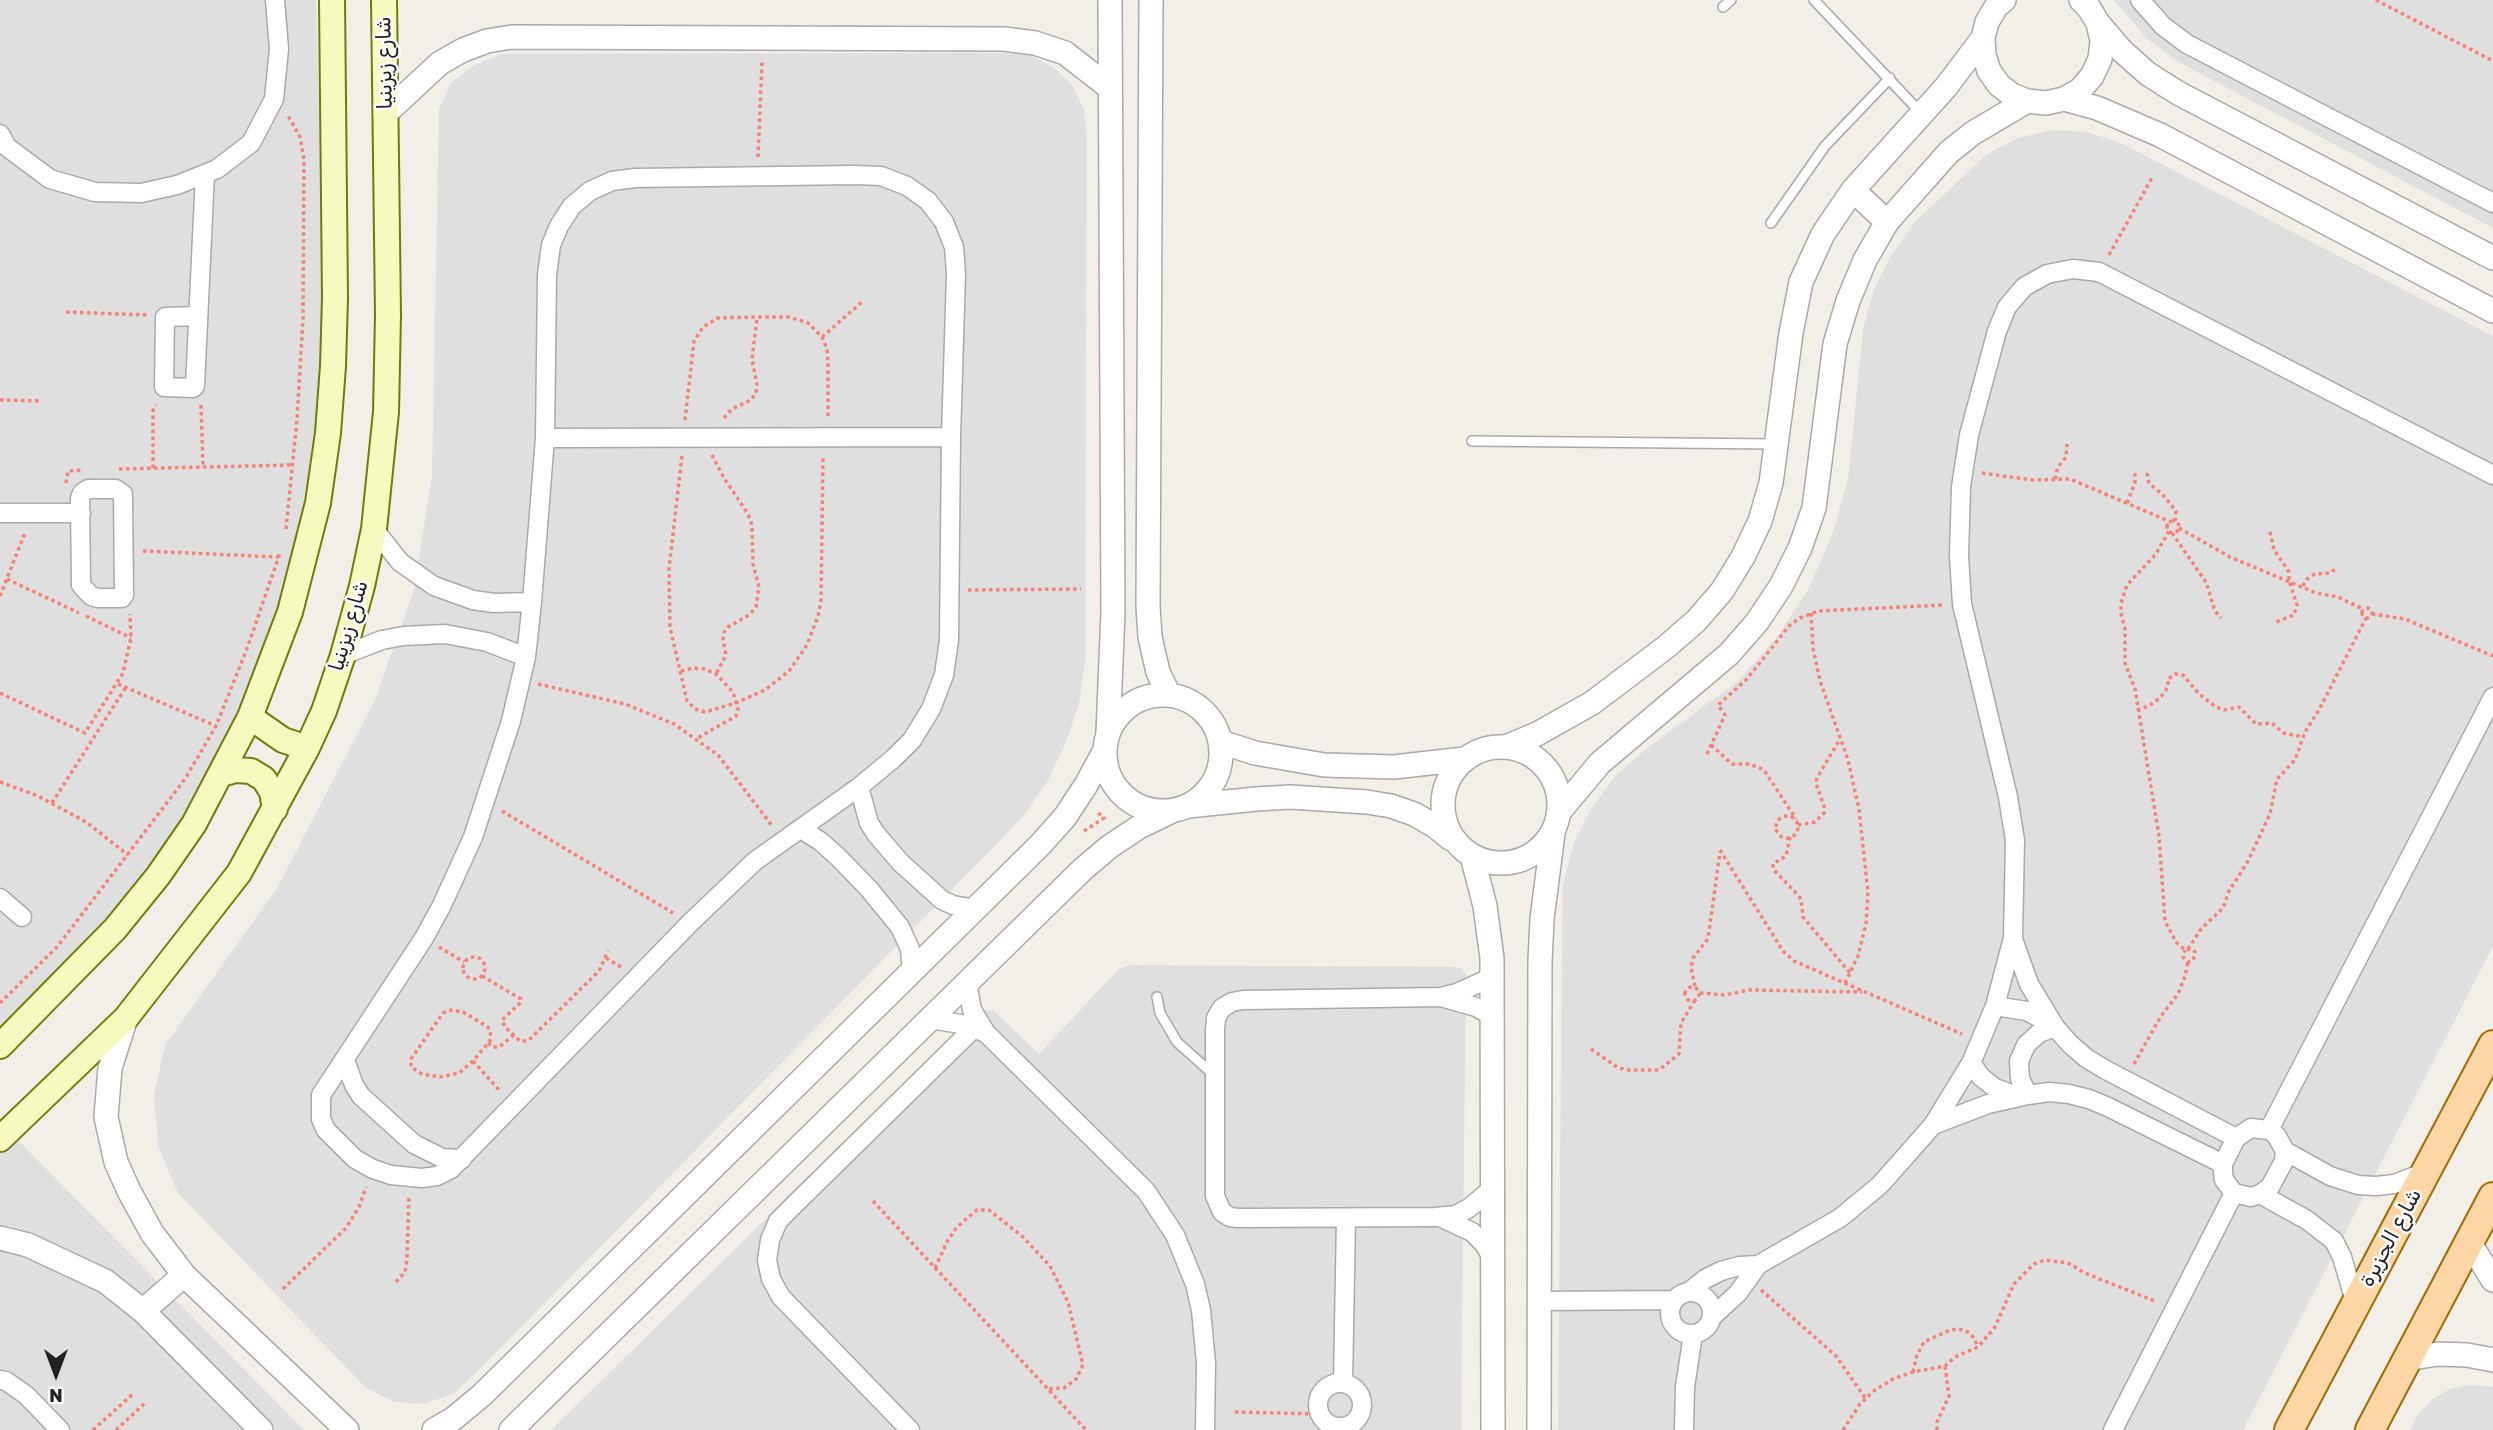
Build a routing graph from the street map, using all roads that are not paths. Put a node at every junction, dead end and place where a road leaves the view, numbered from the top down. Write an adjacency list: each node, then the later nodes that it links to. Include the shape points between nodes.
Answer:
1 (275, 0): 21 (street, via 279,49 274,99 251,143)
2 (332, 0): 42 (main road, via 335,298 328,433 318,503 303,562 283,632)
3 (384, 0): 19 (main road, شارع زيزينيا)
4 (1110, 0): 15 (street)
5 (1151, 0): 40 (street, via 1148,606 1150,637)
6 (1731, 0): 11 (lane)
7 (1814, 0): 14 (lane)
8 (2081, 0): 12 (street)
9 (2140, 0): 23 (street, via 2187,44)
10 (1999, 2): 13 (street)
11 (1723, 7)
12 (2098, 23): 16 (street, via 2100,59 2080,90); 26 (street, via 2148,74 2178,93)
13 (1983, 38): 17 (street, via 1989,71 1999,85); 18 (street)
14 (1890, 78): 18 (lane); 25 (lane, via 1825,146)
15 (1110, 88): 19 (street, via 1065,53 1004,39 512,37 487,41 440,63); 43 (street, via 1113,612)
16 (2064, 99): 17 (street); 27 (street, via 2160,135)
17 (2027, 101): 24 (street, via 1949,152)
18 (1921, 113): 22 (street)
19 (385, 114): 36 (main road, شارع زيزينيا, via 386,412)
20 (2, 144): 21 (street, via 50,179 95,192 141,193)
21 (205, 174): 28 (street)
22 (1853, 190): 24 (street); 32 (street, via 1823,234 1801,282)
23 (2493, 203)
24 (1888, 222): 52 (street, via 1847,301 1835,344 1814,508 1781,586 1729,654 1600,763)
25 (1771, 223)
26 (2493, 258)
27 (2493, 311)
28 (197, 316): 28 (street, via 195,386 163,386 165,318)
29 (951, 437): 30 (street); 30 (street, via 956,274 954,247 944,222 928,201 881,176 758,176 635,177 590,191 572,206 551,245 547,275); 49 (street, via 944,675 932,709 912,740)
30 (545, 438): 37 (street)
31 (1472, 442): 32 (lane)
32 (1777, 444): 45 (street, via 1771,483 1744,557 1696,621 1592,703)
33 (2493, 475): 58 (street, via 2099,272 2073,269 2047,274 2024,287 2007,307 1997,331 1969,435 1959,556 1962,604 2012,819 2016,862)
34 (0, 513): 35 (street)
35 (73, 513): 35 (street, via 85,592 98,598 124,597 121,492 85,490)
36 (374, 529): 37 (street, via 400,562 434,586 473,600); 38 (main road, شارع زيزينيا)
37 (532, 602): 39 (street)
38 (343, 655): 39 (street, via 382,640 445,635 487,642); 46 (main road, شارع زيزينيا)
39 (526, 657): 72 (street, via 499,761 458,871 424,938)
40 (1168, 695): 43 (street, via 1132,704 1118,716); 44 (street, via 1203,710)
41 (2493, 697): 77 (street)
42 (250, 717): 46 (main road, via 271,734); 48 (main road)
43 (1106, 742): 50 (street, via 1107,772 1117,790 1150,811); 56 (street, via 1065,817)
44 (1221, 742): 47 (street, via 1324,765 1394,767); 50 (street, via 1216,780 1204,795)
45 (1508, 746): 47 (street, via 1485,748); 52 (street, via 1530,753 1547,768 1558,789)
46 (307, 748): 51 (main road, شارع زيزينيا)
47 (1464, 759): 54 (street, via 1449,776 1442,798 1444,821)
48 (221, 774): 51 (main road, via 251,771 264,779); 71 (main road, via 159,876 115,929)
49 (859, 787): 53 (street); 56 (street, via 869,823 901,863 942,900)
50 (1179, 809): 54 (street, via 1290,797 1367,802 1414,814); 61 (street, via 1109,847)
51 (275, 810): 66 (main road, شارع زيزينيا, via 239,873)
52 (1556, 823): 54 (street, via 1537,851 1517,862 1493,863); 98 (street, via 1540,962)
53 (801, 829): 59 (street, via 838,857 900,927 910,949); 81 (street, via 755,861 690,923)
54 (1463, 849): 60 (street, via 1488,919)
55 (0, 898): 57 (street)
56 (976, 909): 59 (street)
57 (22, 917)
58 (2013, 938): 64 (street); 68 (street, via 2029,984)
59 (912, 972): 111 (street, via 482,1395)
60 (1492, 977): 63 (street); 65 (street)
61 (967, 982): 67 (street); 69 (street)
62 (1157, 997): 74 (lane, via 1160,1013 1177,1042)
63 (1441, 997): 65 (street); 74 (street, via 1232,1002 1216,1018)
64 (1995, 1006): 68 (street, via 2027,1011); 73 (street)
65 (1492, 1016): 84 (street)
66 (126, 1018): 79 (main road, شارع زيزينيا); 94 (street, via 110,1068 106,1117 116,1162 152,1233)
67 (930, 1019): 69 (street); 112 (street)
68 (2055, 1027): 75 (street, via 2026,1045 2019,1061 2020,1079); 78 (street, via 2087,1058)
69 (980, 1030): 113 (street, via 792,1207 778,1221 770,1240 767,1260 781,1297); 114 (street, via 1146,1191 1175,1235 1195,1284 1203,1323)
70 (2493, 1045): 83 (main road, شارع الجزيرة)
71 (0, 1046)
72 (345, 1060): 81 (street, via 361,1096 414,1144 442,1158); 81 (street, via 321,1095 321,1119 355,1159 409,1178 437,1176)
73 (1971, 1063): 75 (street, via 1995,1087); 76 (street)
74 (1215, 1076): 89 (street, via 1215,1196 1222,1212 1238,1218)
75 (2028, 1095): 76 (street); 82 (street, via 2059,1093 2089,1099)
76 (1933, 1125): 93 (street, via 1860,1202)
77 (2269, 1130): 78 (street, via 2251,1128); 80 (street)
78 (2236, 1138): 82 (street)
79 (0, 1139)
80 (2285, 1151): 83 (street, via 2330,1177 2358,1185 2394,1184); 86 (street, via 2270,1187)
81 (462, 1159)
82 (2223, 1164): 85 (street, via 2224,1180)
83 (2426, 1172): 99 (main road, شارع الجزيرة)
84 (1493, 1188): 88 (street, via 1469,1208); 92 (street)
85 (2235, 1193): 86 (street); 118 (street)
86 (2260, 1194): 99 (street, via 2334,1241)
87 (2493, 1197): 91 (main road)
88 (1440, 1217): 89 (street); 92 (street, via 1472,1232)
89 (1346, 1218): 106 (street)
90 (0, 1238): 100 (street, via 80,1268)
91 (2469, 1242): 95 (street); 103 (main road)
92 (1493, 1259): 115 (street)
93 (1753, 1272): 96 (street, via 1740,1266 1721,1271); 101 (street)
94 (184, 1275): 100 (street); 110 (street)
95 (2493, 1280)
96 (1690, 1291): 97 (street); 101 (street, via 1707,1298)
97 (1674, 1300): 98 (street); 102 (street, via 1670,1319 1683,1333)
98 (1539, 1301): 116 (street)
99 (2356, 1305): 119 (main road, شارع الجزيرة)
100 (143, 1311): 109 (street)
101 (1713, 1316): 102 (street, via 1702,1332)
102 (1693, 1334): 117 (street)
103 (2407, 1359): 104 (street, via 2447,1354); 120 (main road)
104 (2493, 1360)
105 (0, 1380): 108 (street, via 26,1395)
106 (1343, 1383): 107 (street, via 1357,1391 1363,1405 1357,1420); 107 (street, via 1328,1386 1318,1398 1319,1414)
107 (1343, 1429)
108 (60, 1430)
109 (261, 1430)
110 (347, 1430)
111 (434, 1430)
112 (511, 1430)
113 (910, 1430)
114 (1205, 1430)
115 (1493, 1430)
116 (1539, 1430)
117 (1684, 1430)
118 (2113, 1430)
119 (2290, 1430)
120 (2370, 1430)

